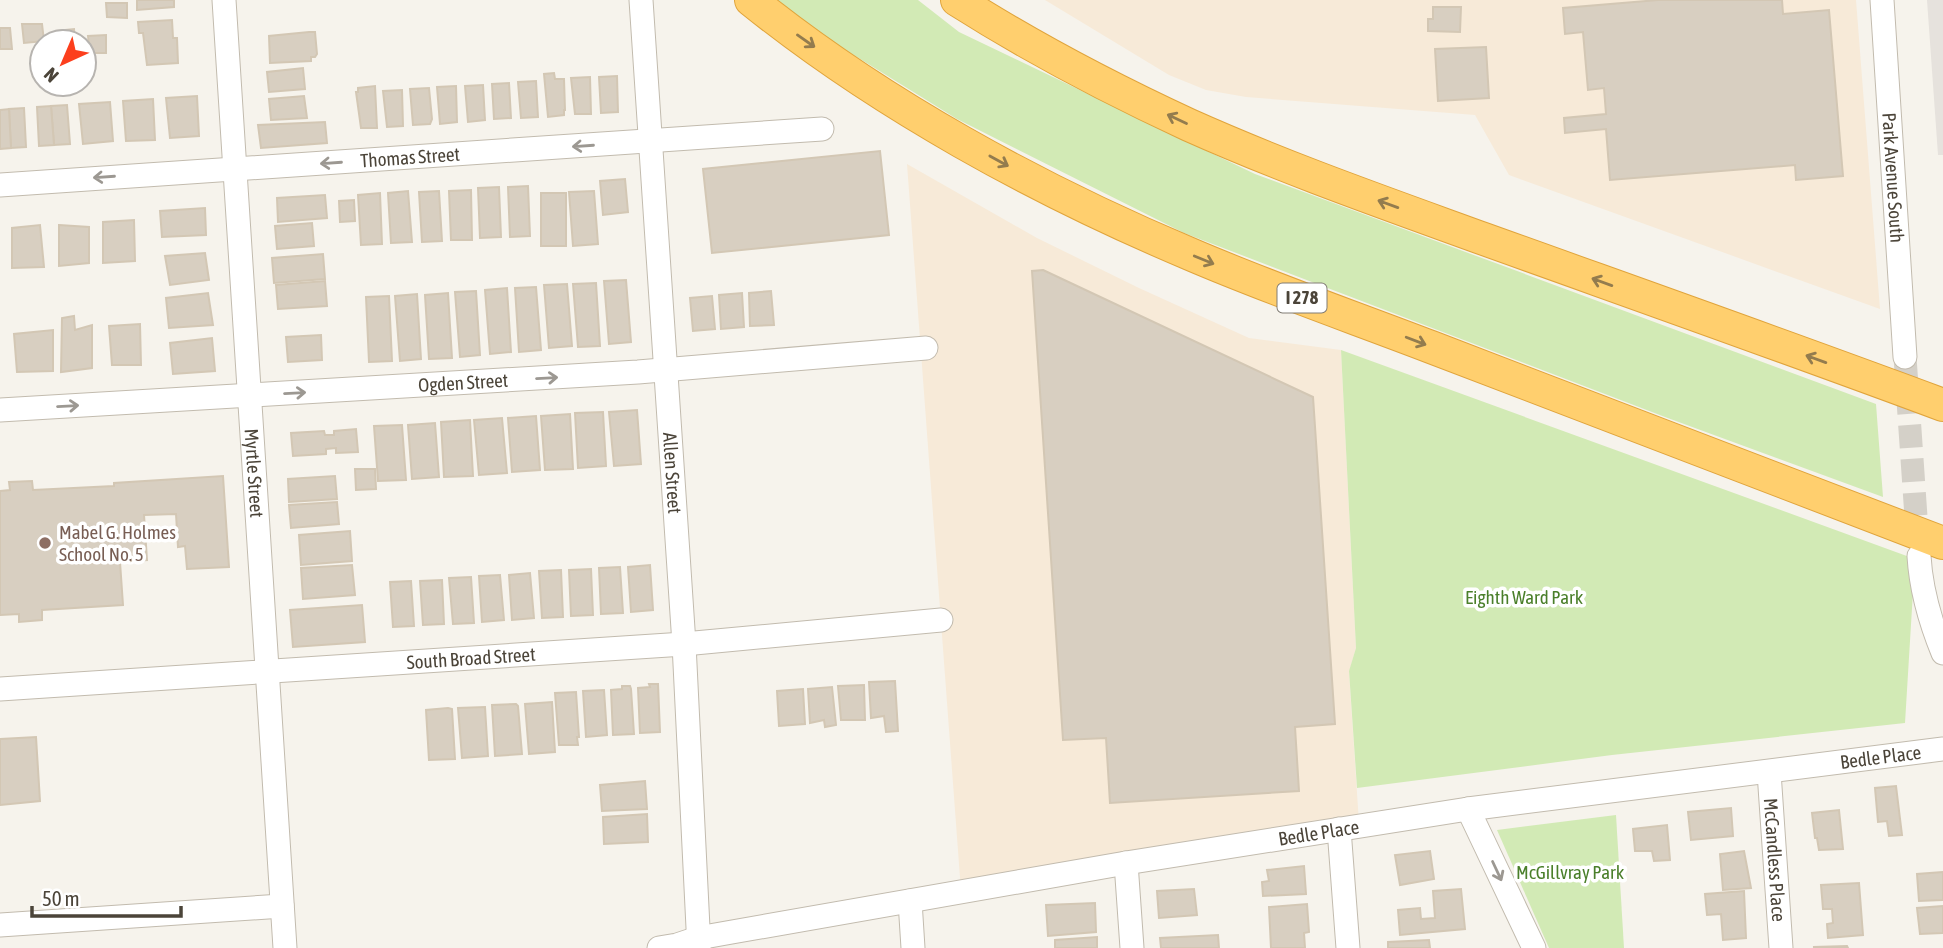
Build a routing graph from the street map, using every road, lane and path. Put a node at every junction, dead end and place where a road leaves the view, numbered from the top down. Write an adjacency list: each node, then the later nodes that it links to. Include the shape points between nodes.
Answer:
1 (223, 0): 8 (street, Myrtle Street)
2 (641, 0): 7 (street, Allen Street)
3 (957, 0): 14 (highway, one-way to 3, via 1256,153 1095,79)
4 (1882, 0): 11 (street, Park Avenue South)
5 (754, 3): 16 (highway, I 278, one-way to 16, via 935,126 1125,225)
6 (822, 130): 7 (street, Thomas Street)
7 (651, 141): 8 (street, Thomas Street, one-way to 8); 12 (street, Allen Street)
8 (235, 168): 9 (street, Thomas Street, one-way to 9); 13 (street, Myrtle Street)
9 (0, 185)
10 (926, 348): 12 (street, Ogden Street)
11 (1905, 357)
12 (666, 370): 13 (street, Ogden Street, one-way to 12); 18 (street, Allen Street)
13 (249, 396): 15 (street, Ogden Street, one-way to 13); 20 (street, Myrtle Street)
14 (1943, 405)
15 (0, 410)
16 (1931, 549): 19 (street, via 1920,579)
17 (942, 620): 18 (street, South Broad Street)
18 (684, 644): 20 (street, South Broad Street); 30 (street, Allen Street)
19 (1943, 653)
20 (268, 671): 21 (street, South Broad Street); 28 (street, Myrtle Street)
21 (0, 689)
22 (1943, 749): 23 (street, Bedle Place)
23 (1769, 772): 24 (street, Bedle Place); 37 (street, McCandless Place)
24 (1468, 809): 25 (street, Bedle Place); 36 (street, one-way to 36)
25 (1339, 829): 26 (street, Bedle Place); 35 (street)
26 (1126, 863): 27 (street, Bedle Place); 34 (street)
27 (910, 901): 30 (street, Bedle Place); 33 (street)
28 (282, 906): 29 (street); 31 (street, Myrtle Street)
29 (0, 925)
30 (699, 943): 32 (street, Bedle Place)
31 (285, 948)
32 (659, 948)
33 (913, 948)
34 (1132, 948)
35 (1348, 948)
36 (1534, 948)
37 (1781, 948)

